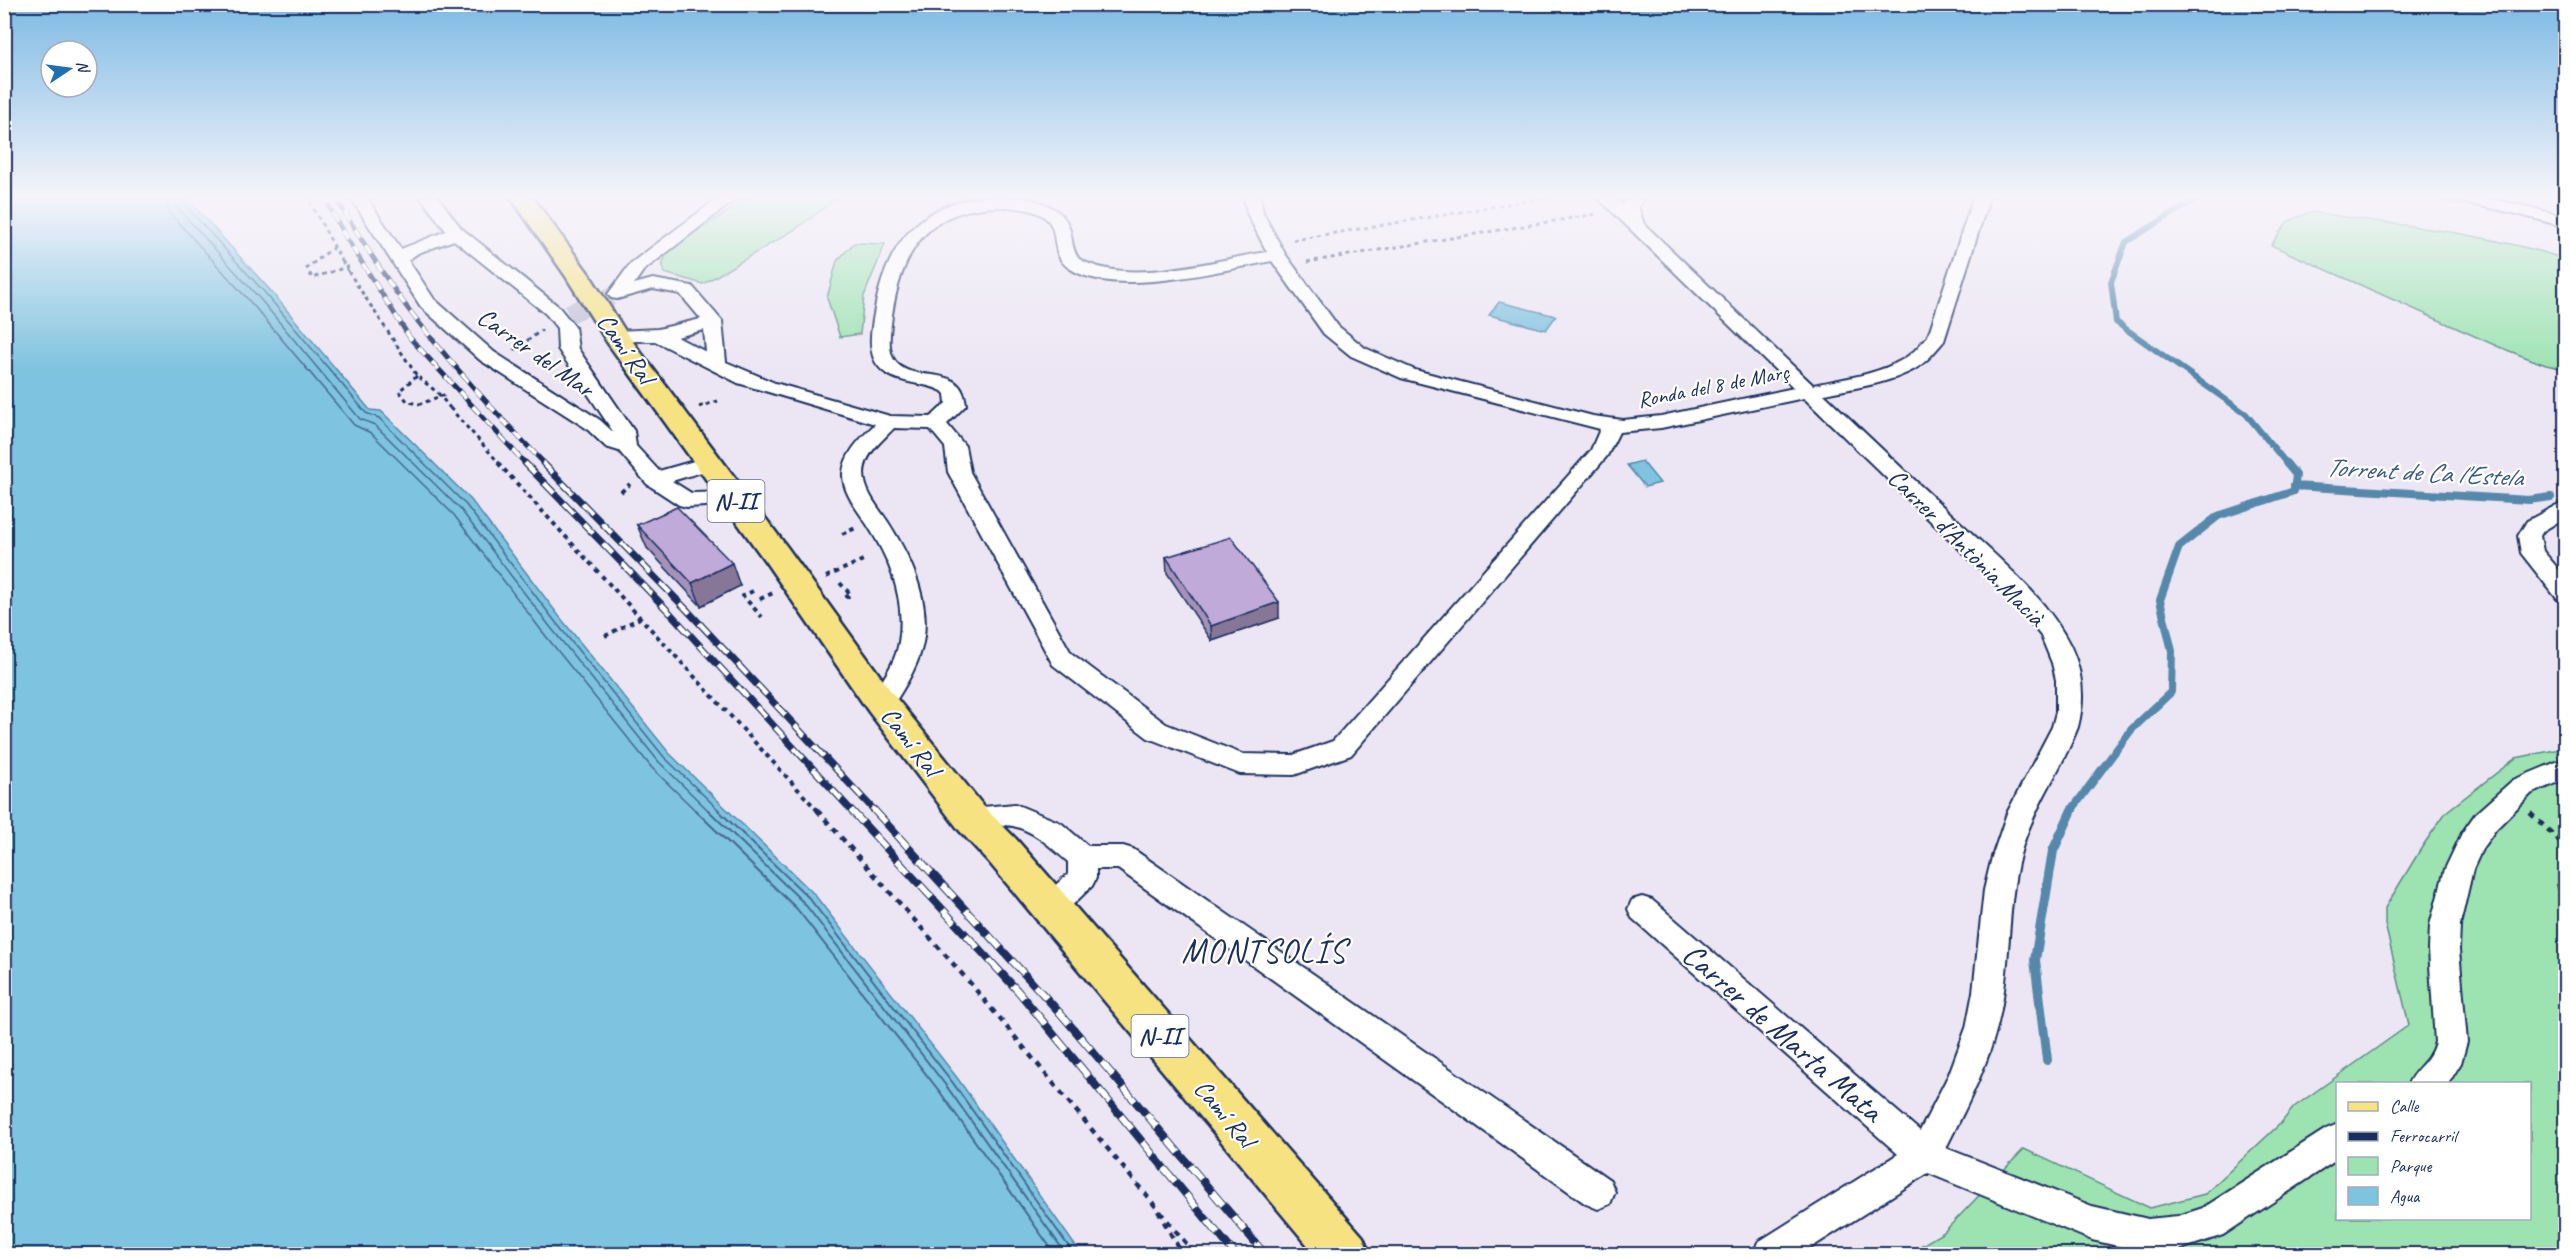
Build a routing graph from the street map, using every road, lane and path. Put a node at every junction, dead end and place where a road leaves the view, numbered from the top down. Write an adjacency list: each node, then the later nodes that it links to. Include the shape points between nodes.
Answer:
1 (325, 254): 16 (path, via 307,268 312,278)
2 (338, 254): 23 (path, bridge)
3 (394, 254): 14 (street, Carrer del Mar)
4 (405, 254): 14 (street)
5 (482, 254): 17 (street)
6 (562, 254): 20 (main road, Camí Ral / N-II)
7 (655, 254): 18 (street, via 637,267 617,294 653,284 686,290)
8 (904, 254): 29 (street, via 887,297 882,356 891,369 944,383 954,393 956,405)
9 (1065, 254): 13 (street, via 1069,261 1103,274 1153,274)
10 (1359, 254): 15 (path)
11 (1664, 254): 24 (street, Carrer d'Antònia Macià)
12 (1964, 254): 24 (street, Ronda del 8 de Març, via 1941,327 1931,345 1906,366 1888,374)
13 (1277, 255): 30 (street, Ronda del 8 de Març, via 1331,330 1375,361 1478,393)
14 (397, 259): 31 (street, Carrer del Mar, via 427,303 487,356 593,424 613,443)
15 (1304, 263)
16 (350, 266)
17 (563, 316): 21 (path); 31 (street, via 568,349 624,431)
18 (713, 321): 19 (street); 22 (street)
19 (658, 335): 20 (street); 22 (street)
20 (616, 337): 32 (main road, Camí Ral / N-II)
21 (512, 351)
22 (717, 366): 28 (street, via 768,387)
23 (417, 376): 25 (path, via 399,391 411,405); 45 (path, bridge, via 438,393)
24 (1808, 391): 30 (street, Ronda del 8 de Març, via 1638,426); 58 (street, Carrer d'Antònia Macià, via 2027,600 2055,638 2068,678 2070,716 2023,809 2001,874 1986,1010 1976,1046)
25 (446, 394)
26 (718, 401): 27 (path)
27 (693, 409)
28 (889, 422): 29 (street); 47 (street, via 855,463 854,481 861,500 895,551 907,580 912,609 912,642 901,672)
29 (936, 423): 30 (street, via 955,446 959,472 1062,659 1157,731 1240,764 1294,765 1342,748 1600,452)
30 (1612, 425)
31 (626, 447): 33 (street, Carrer del Mar)
32 (708, 463): 33 (street); 34 (main road, Camí Ral / N-II)
33 (655, 479): 34 (street, Carrer del Mar, via 687,500)
34 (735, 499): 47 (main road, Camí Ral / N-II)
35 (2565, 507): 43 (street, via 2535,526 2529,536 2532,553)
36 (850, 530): 37 (path)
37 (842, 534)
38 (863, 560): 39 (path)
39 (824, 578)
40 (840, 583): 42 (path)
41 (753, 591): 44 (path, via 743,597)
42 (850, 594)
43 (2565, 594)
44 (762, 617)
45 (640, 618): 46 (path); 60 (path, via 832,826)
46 (605, 636)
47 (881, 703): 50 (main road, Camí Ral / N-II)
48 (2565, 768): 49 (street, via 2522,787)
49 (2510, 799): 52 (path, via 2553,832 2564,846); 56 (street, via 2486,821 2459,869 2445,924 2451,1042 2445,1063)
50 (972, 819): 51 (street, via 1015,815 1051,831); 53 (main road, Camí Ral / N-II)
51 (1082, 858): 53 (street, via 1082,878); 59 (street, via 1123,857)
52 (2565, 861): 55 (path, via 2558,883)
53 (1050, 908): 63 (main road, Camí Ral / N-II)
54 (1642, 909): 58 (street, Carrer de Marta Mata)
55 (2565, 910)
56 (2426, 1082)
57 (2336, 1141): 58 (street, Carrer de Marta Mata, via 2211,1223 2178,1233 2148,1236 2092,1222)
58 (1925, 1156): 64 (street)
59 (1598, 1192)
60 (1152, 1201): 61 (path); 62 (path)
61 (1182, 1254)
62 (1195, 1254)
63 (1346, 1254)
64 (1770, 1254)

